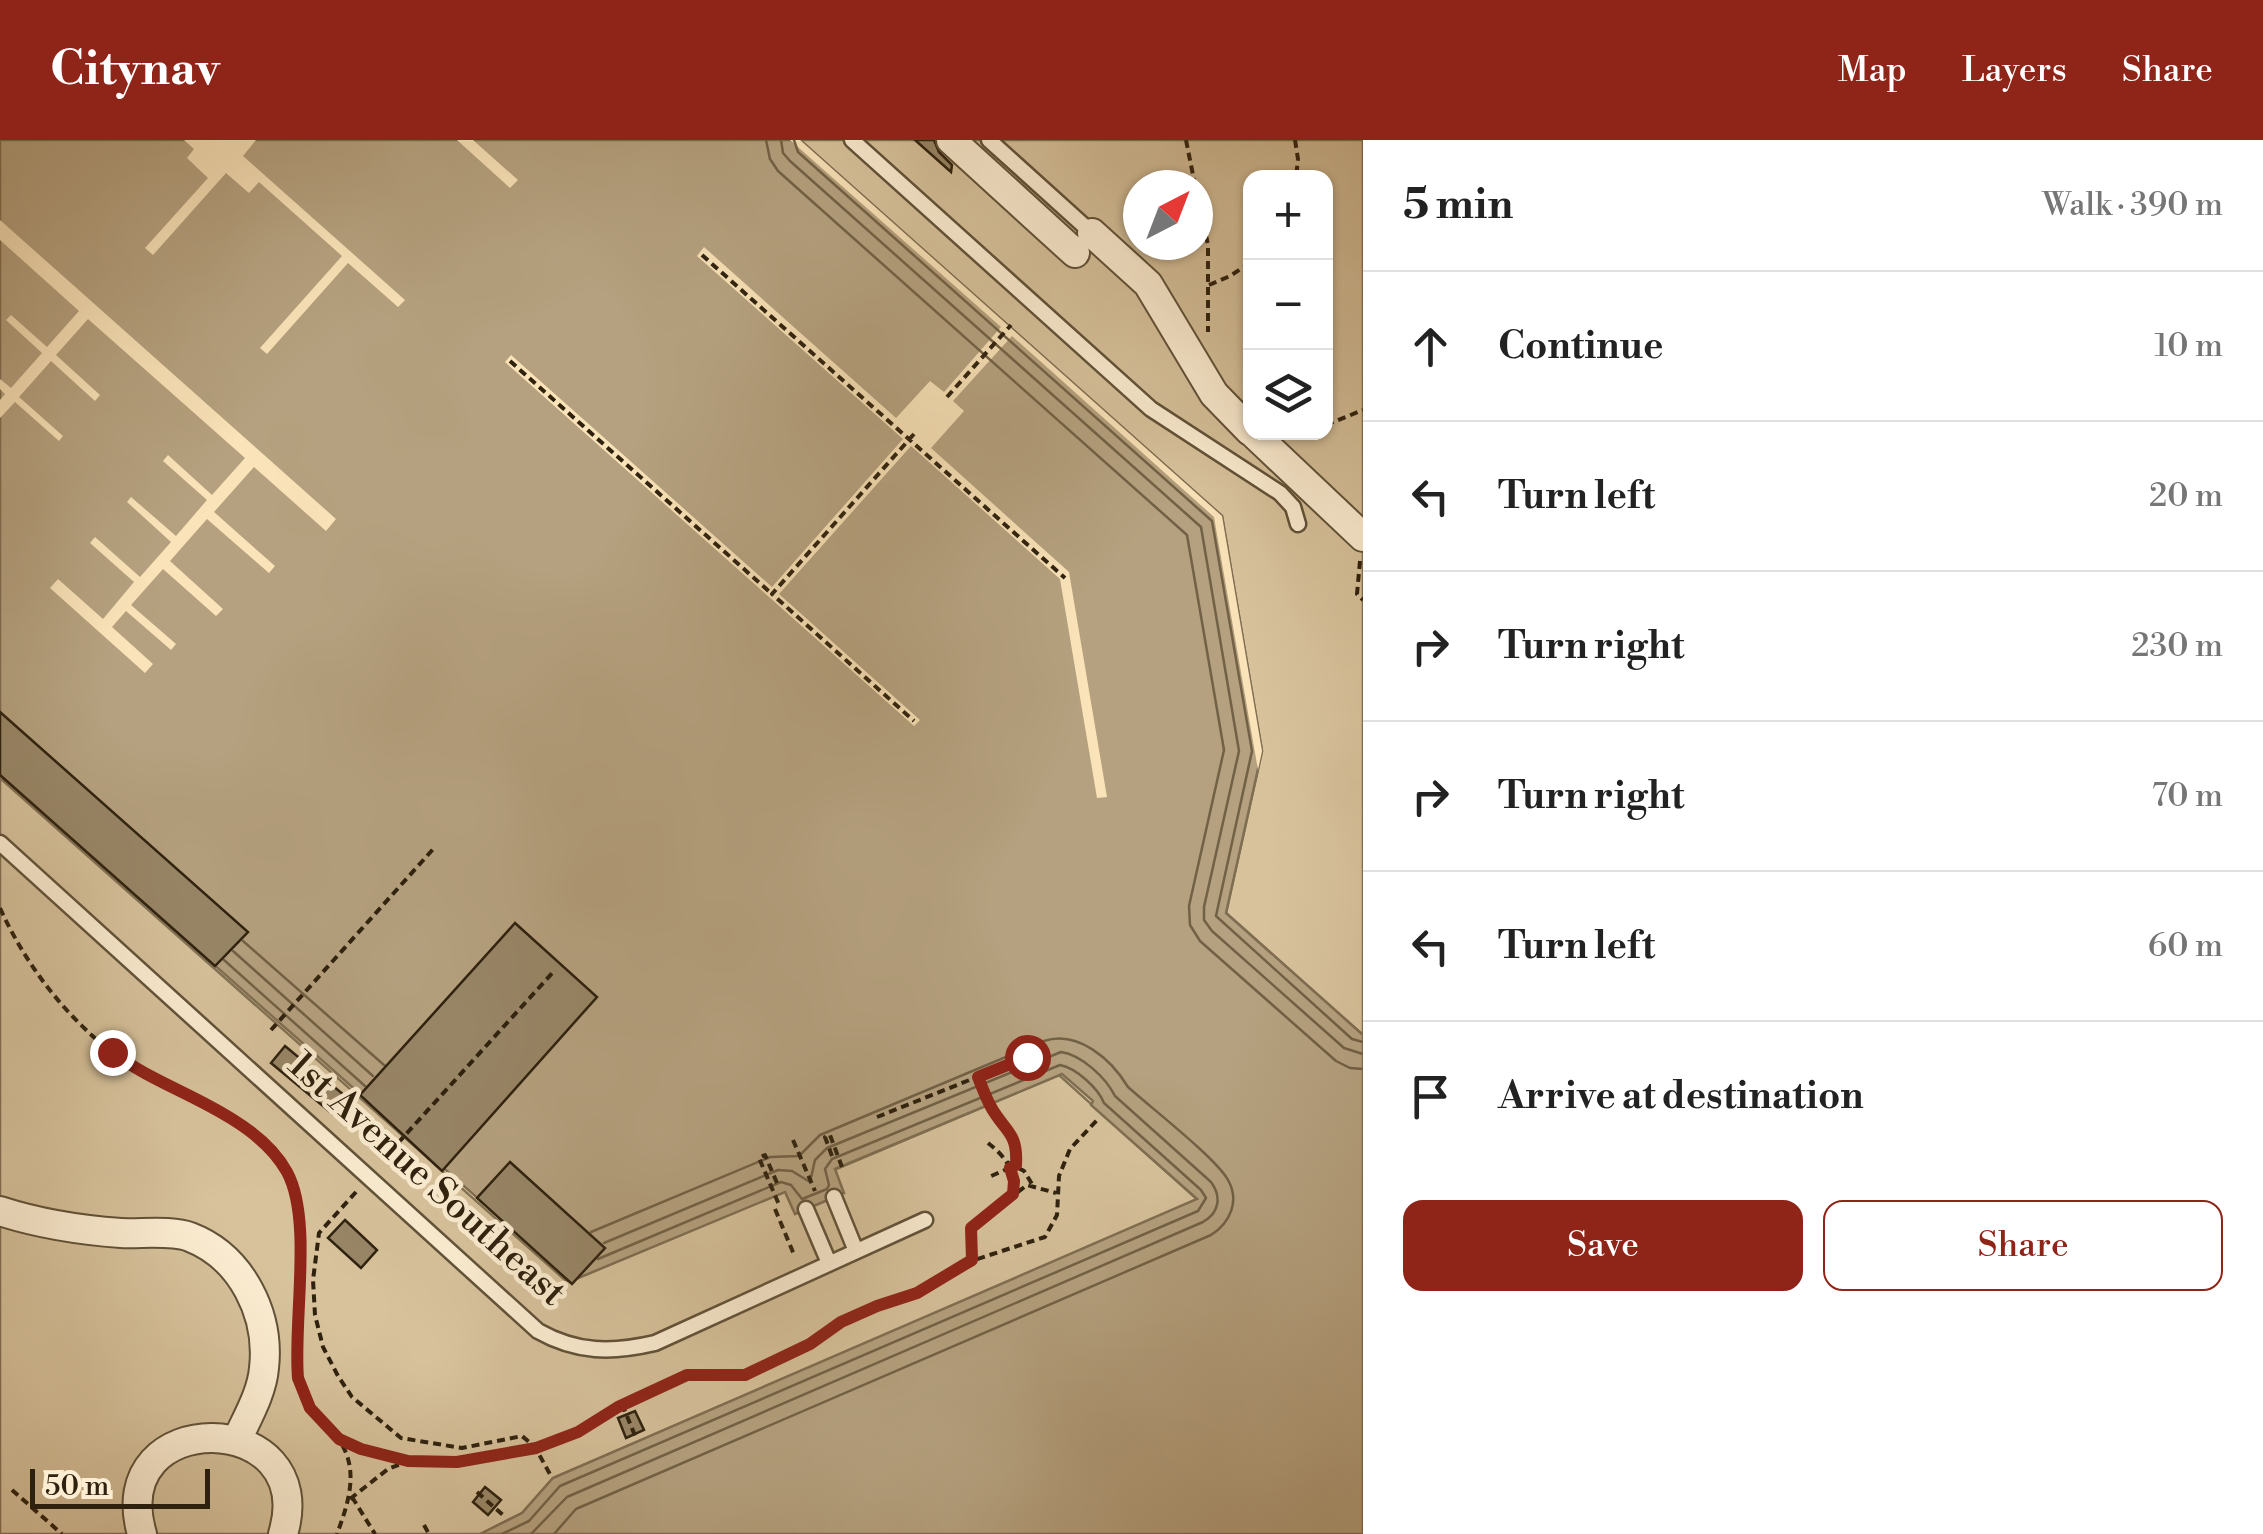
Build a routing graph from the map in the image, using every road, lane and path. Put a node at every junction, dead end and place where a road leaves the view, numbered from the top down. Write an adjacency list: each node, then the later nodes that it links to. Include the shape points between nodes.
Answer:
1 (852, 140): 22 (lane, via 1151,409 1280,493)
2 (951, 140): 8 (street)
3 (989, 140): 8 (lane)
4 (1186, 140): 6 (path)
5 (1295, 140): 7 (path)
6 (1192, 170)
7 (1296, 170)
8 (1084, 243): 19 (street, via 1148,284 1214,394)
9 (702, 255): 20 (path)
10 (1208, 260): 12 (path)
11 (1243, 268): 12 (path)
12 (1208, 285): 14 (path)
13 (1012, 325): 16 (path)
14 (1208, 338)
15 (510, 361): 25 (path)
16 (947, 396)
17 (1363, 410): 18 (path)
18 (1333, 422)
19 (1243, 424)
20 (912, 436): 24 (path); 25 (path)
21 (1260, 440): 23 (street)
22 (1298, 524)
23 (1363, 536): 26 (path, via 1357,594)
24 (1065, 578)
25 (772, 594): 27 (path)
26 (1363, 600)
27 (914, 721)
28 (0, 843): 45 (lane, 1st Avenue Southeast)
29 (434, 846): 32 (path)
30 (0, 908): 59 (path, via 36,973 94,1038 137,1071 244,1127 287,1172 298,1218 298,1378 310,1408)
31 (555, 970): 38 (path)
32 (271, 1030)
33 (1027, 1057): 34 (path)
34 (978, 1077): 35 (path); 42 (path, via 1014,1138)
35 (877, 1117)
36 (1099, 1118): 48 (path, via 1070,1150)
37 (794, 1140): 50 (path)
38 (398, 1143)
39 (988, 1143): 41 (path)
40 (832, 1156): 43 (path, via 825,1137 830,1135)
41 (1009, 1165): 42 (path); 44 (path); 49 (path)
42 (1016, 1165): 47 (path)
43 (842, 1167)
44 (989, 1177)
45 (369, 1178): 56 (lane, 1st Avenue Southeast, via 538,1331 562,1345 623,1350 655,1342); 61 (path, via 319,1233 315,1315 338,1376 352,1397 401,1438 462,1448 522,1436)
46 (777, 1184): 56 (path, via 765,1155 759,1158)
47 (1032, 1184): 48 (path); 49 (path)
48 (1056, 1193): 54 (path, via 1057,1215 1045,1237)
49 (1013, 1194): 54 (path, via 971,1228)
50 (820, 1204): 53 (lane); 55 (lane)
51 (0, 1211): 60 (street, via 43,1224 188,1236 243,1277 265,1338 264,1370)
52 (925, 1220): 53 (lane, 1st Avenue Southeast)
53 (856, 1251): 55 (lane, 1st Avenue Southeast)
54 (972, 1260): 57 (path, via 745,1375 687,1375)
55 (829, 1263): 56 (lane, 1st Avenue Southeast)
56 (803, 1275)
57 (622, 1404): 58 (path); 61 (path)
58 (636, 1438)
59 (339, 1439): 62 (path); 66 (path)
60 (238, 1440): 70 (street, via 186,1440 158,1459 140,1489); 71 (street, via 277,1473 287,1506)
61 (536, 1448): 62 (path, via 457,1462); 63 (path)
62 (408, 1461): 66 (path)
63 (552, 1476)
64 (12, 1490): 69 (path)
65 (476, 1492): 67 (path)
66 (351, 1498): 72 (path); 73 (path)
67 (504, 1516)
68 (424, 1525): 74 (path)
69 (62, 1534)
70 (142, 1534)
71 (283, 1534)
72 (337, 1534)
73 (374, 1534)
74 (429, 1534)

